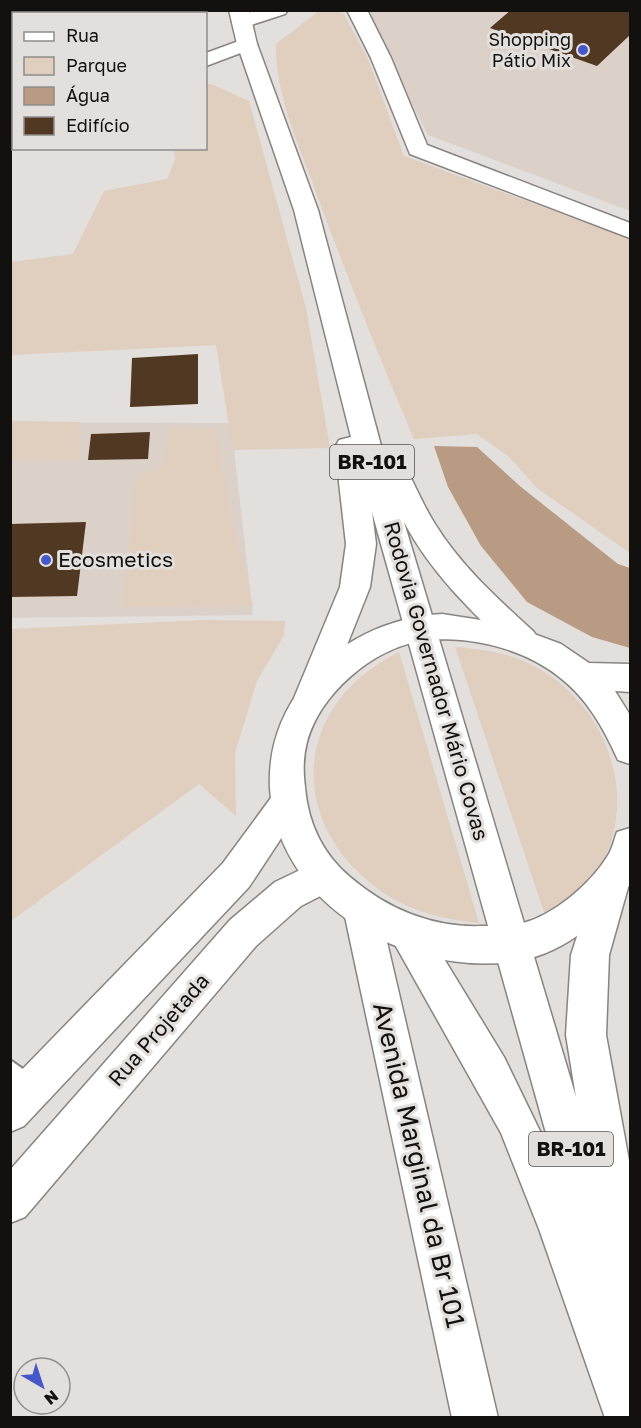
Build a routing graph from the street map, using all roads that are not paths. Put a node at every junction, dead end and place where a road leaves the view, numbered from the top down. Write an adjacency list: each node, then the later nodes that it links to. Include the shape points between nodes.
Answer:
1 (278, 10): 3 (main road)
2 (357, 10): 6 (main road, via 418,149)
3 (241, 16): 4 (main road, Rodovia Governador Mário Covas / BR-101)
4 (248, 44): 5 (main road); 7 (main road, Rodovia Governador Mário Covas / BR-101, via 306,210)
5 (207, 60)
6 (630, 231)
7 (326, 294): 8 (main road, Rodovia Governador Mário Covas / BR-101); 9 (main road, via 359,365 383,448 404,496 440,555); 12 (main road, via 325,315 354,474 361,544 355,587)
8 (422, 628): 9 (main road, via 471,629); 12 (main road, via 376,644 339,666); 19 (main road, Rodovia Governador Mário Covas / BR-101)
9 (523, 642): 10 (main road, via 554,656)
10 (582, 676): 11 (main road); 13 (main road, via 615,714)
11 (630, 678)
12 (310, 698): 14 (main road, via 294,730 286,765)
13 (630, 749)
14 (288, 802): 16 (main road, via 300,840); 20 (main road, via 236,875)
15 (625, 859): 19 (main road, via 564,923); 22 (main road, via 590,955 586,1035)
16 (323, 876): 17 (main road); 21 (main road, Rua Projetada, via 288,894 243,933)
17 (362, 912): 18 (main road); 24 (main road, Avenida Marginal da Br 101)
18 (408, 934): 19 (main road, via 458,945); 25 (main road, via 429,975 481,1052 515,1119 552,1209)
19 (513, 944): 23 (main road, Rodovia Governador Mário Covas / BR-101)
20 (18, 1090)
21 (10, 1202)
22 (630, 1260)
23 (630, 1353)
24 (475, 1418)
25 (627, 1418)

